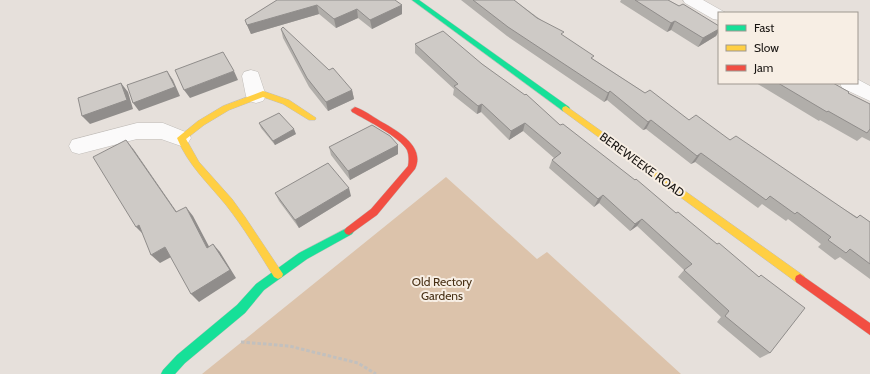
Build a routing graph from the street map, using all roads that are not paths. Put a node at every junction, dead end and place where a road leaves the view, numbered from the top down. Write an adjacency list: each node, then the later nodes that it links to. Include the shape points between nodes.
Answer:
1 (415, 0): 13 (street, BEREWEEKE ROAD)
2 (691, 0): 3 (street)
3 (718, 14)
4 (251, 76): 7 (street)
5 (850, 84): 6 (street)
6 (870, 94)
7 (256, 96): 9 (street, via 262,94 286,102); 10 (street, via 226,108)
8 (355, 110): 12 (street, via 406,142 415,158 412,167 363,222 303,256)
9 (312, 118)
10 (181, 138): 11 (street, via 162,131 137,131); 12 (street, via 184,150 201,174 228,202)
11 (79, 146)
12 (278, 274): 14 (street, via 260,287 241,309 181,359)
13 (870, 330)
14 (167, 374)

